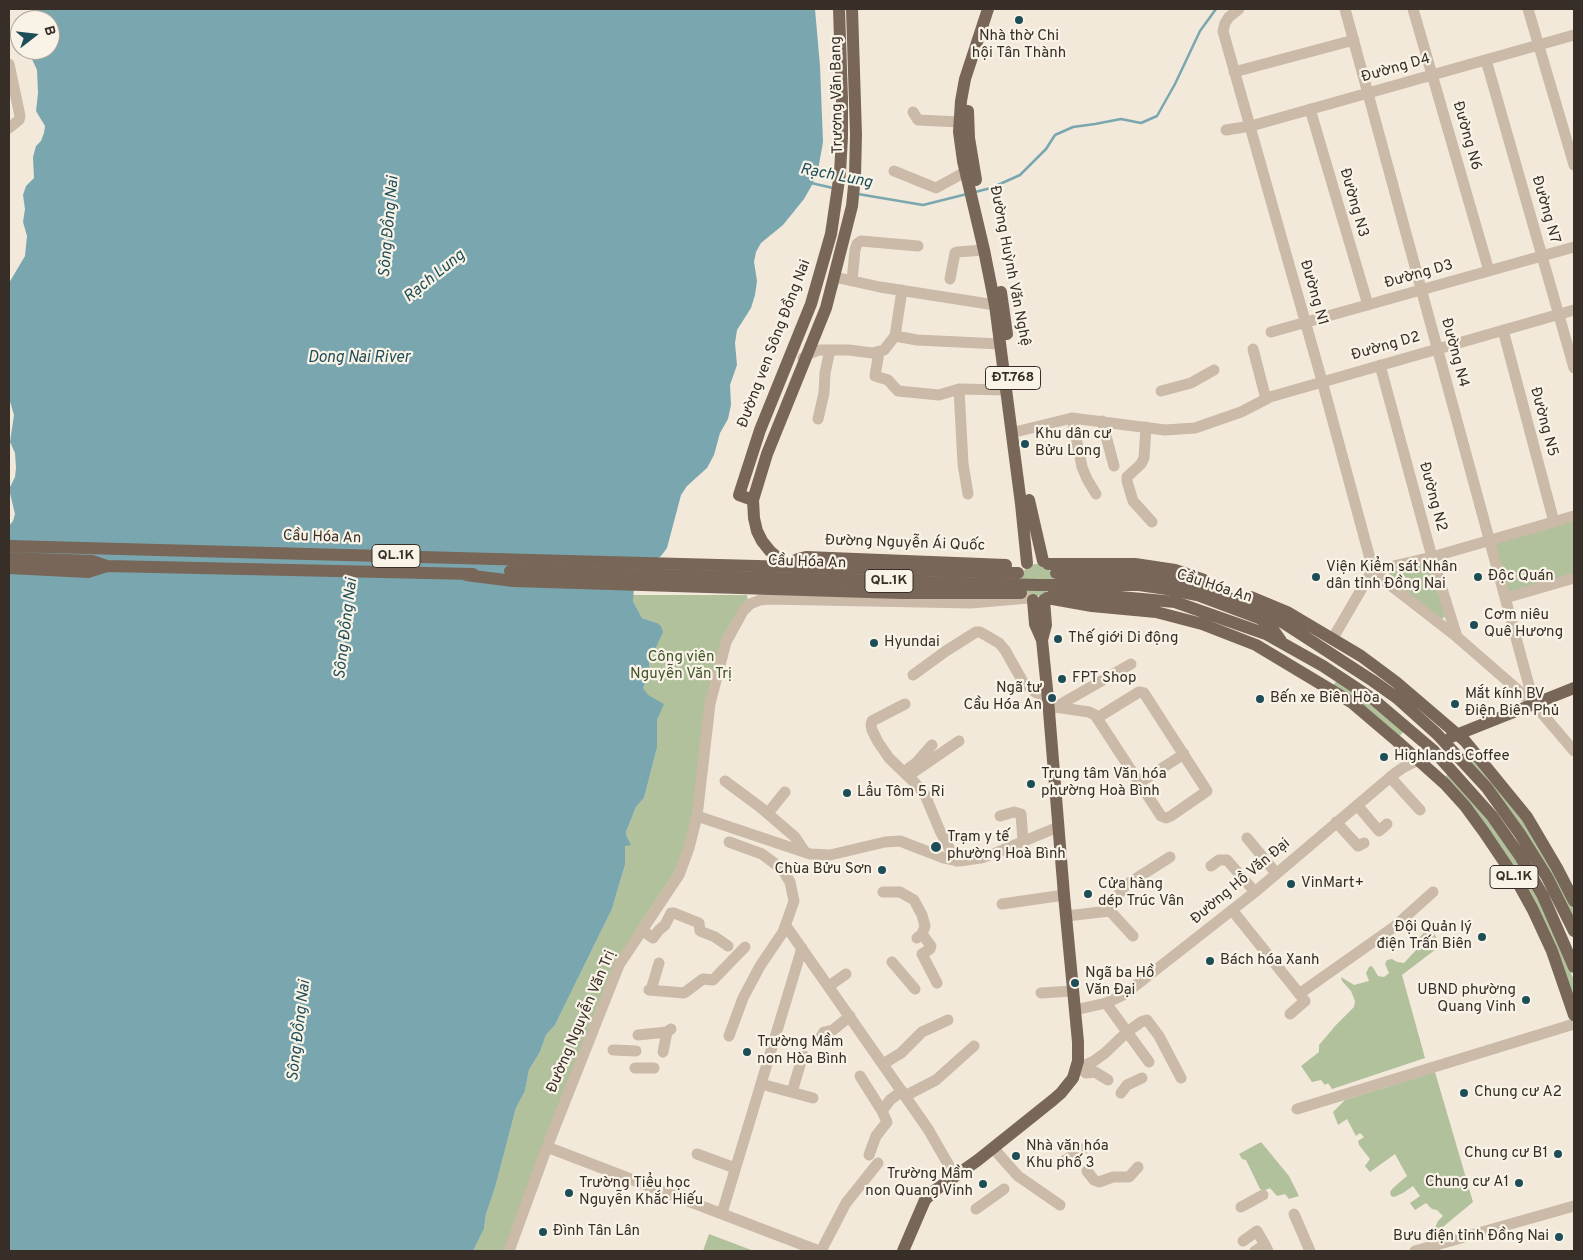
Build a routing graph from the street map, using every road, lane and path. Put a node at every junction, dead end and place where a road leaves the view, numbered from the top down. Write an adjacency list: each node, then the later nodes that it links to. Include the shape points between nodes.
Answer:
1 (838, 9): 68 (main road, Đường ven Sông Đồng Nai, via 842,137 831,234 811,304 760,430 739,495)
2 (852, 9): 39 (main road, Trương Văn Bang, via 855,180 852,206)
3 (988, 9): 19 (main road, Đường Huỳnh Văn Nghệ / ĐT.768, via 966,79)
4 (997, 9): 26 (main road, Đường Huỳnh Văn Nghệ / ĐT.768, via 968,109)
5 (1240, 9): 14 (street, Đường N1, via 1229,17 1223,31)
6 (1345, 9): 10 (street, Đường N4)
7 (1413, 9): 15 (street, Đường N6)
8 (1528, 9): 11 (street)
9 (1574, 35): 11 (street, Đường D4)
10 (1354, 40): 14 (street); 16 (street, Đường N4)
11 (1539, 45): 12 (street, Đường D4); 23 (street)
12 (1486, 60): 15 (street, Đường D4); 30 (street, Đường N7)
13 (9, 64): 21 (street, via 20,116)
14 (1234, 72): 20 (street, Đường N1)
15 (1432, 75): 16 (street, Đường D4); 31 (street, Đường N6)
16 (1368, 93): 17 (street, Đường D4); 35 (street, Đường N4)
17 (1310, 109): 20 (street, Đường D4); 37 (street, Đường N3)
18 (913, 112): 19 (street, via 918,120)
19 (960, 122): 25 (main road, Đường Huỳnh Văn Nghệ / ĐT.768)
20 (1251, 126): 22 (street, Đường D4); 41 (street, Đường N1)
21 (9, 128)
22 (1226, 130)
23 (1574, 165)
24 (894, 171): 25 (street, via 936,188)
25 (965, 172): 26 (main road, Đường Huỳnh Văn Nghệ / ĐT.768)
26 (974, 192): 29 (main road, Đường Huỳnh Văn Nghệ / ĐT.768); 64 (main road, Đường Huỳnh Văn Nghệ / ĐT.768, via 1004,310)
27 (918, 246): 33 (street, via 861,241 855,250)
28 (1574, 247): 30 (street, Đường D3)
29 (984, 250): 32 (street, via 955,253); 36 (main road, Đường Huỳnh Văn Nghệ / ĐT.768)
30 (1542, 256): 31 (street, Đường D3); 40 (street, Đường N7)
31 (1489, 271): 35 (street, Đường D3)
32 (950, 279)
33 (852, 282): 34 (street); 39 (street, via 839,278 834,280)
34 (902, 290): 36 (street); 44 (street)
35 (1421, 290): 37 (street, Đường D3); 46 (street, Đường N4)
36 (995, 305): 45 (main road, Đường Huỳnh Văn Nghệ / ĐT.768)
37 (1368, 305): 41 (street, Đường D3)
38 (1574, 310): 40 (street, Đường D2)
39 (825, 311): 50 (main road)
40 (1559, 314): 42 (street, Đường D2); 52 (street, Đường N7)
41 (1306, 322): 43 (street, Đường D3); 54 (street, Đường N1)
42 (1503, 330): 46 (street, Đường D2); 71 (street, Đường N5)
43 (1271, 332)
44 (895, 336): 45 (street); 49 (street)
45 (1000, 344): 56 (main road, Đường Huỳnh Văn Nghệ / ĐT.768)
46 (1437, 348): 51 (street, Đường D2); 72 (street, Đường N4)
47 (1253, 349): 59 (street)
48 (830, 350): 49 (street); 50 (street); 61 (street)
49 (880, 352): 55 (street, via 875,376 888,380 898,391 939,395)
50 (808, 354): 58 (street, via 799,363); 68 (main road, via 767,454)
51 (1380, 364): 54 (street, Đường D2); 74 (street, Đường N2)
52 (1574, 368)
53 (1214, 370): 57 (street, via 1191,383)
54 (1322, 381): 59 (street, Đường D2); 82 (street, Đường N1)
55 (959, 389): 56 (street); 66 (street)
56 (1006, 390): 79 (main road, Đường Huỳnh Văn Nghệ / ĐT.768, via 1021,504)
57 (1161, 391)
58 (788, 394)
59 (1266, 399): 63 (street, Đường D2, via 1195,428 1165,430)
60 (1072, 418): 62 (street, Đường D2); 64 (street, Đường D2); 67 (street, via 1082,467)
61 (818, 419)
62 (1102, 421): 63 (street, Đường D2); 65 (street)
63 (1146, 427): 70 (street, via 1144,458 1127,481 1133,501)
64 (1019, 431): 78 (main road, Đường Huỳnh Văn Nghệ / ĐT.768, via 1029,503)
65 (1114, 466)
66 (968, 494)
67 (1096, 494)
68 (753, 500): 77 (main road, via 754,518 762,541)
69 (1574, 516): 71 (street)
70 (1152, 522)
71 (1554, 522): 72 (street)
72 (1489, 540): 74 (street); 88 (street, Đường N4)
73 (9, 546): 77 (main road, Cầu Hóa An / QL.1K)
74 (1432, 557): 82 (street); 90 (street, Đường N2)
75 (9, 558): 76 (main road, Cầu Hóa An / QL.1K, via 92,561)
76 (107, 566): 80 (main road, Cầu Hóa An / QL.1K, via 88,572); 83 (main road, Cầu Hóa An / QL.1K)
77 (786, 566): 79 (main road, Đường Nguyễn Ái Quốc / QL.1K, via 806,557 970,562); 81 (main road, Đường Nguyễn Ái Quốc / QL.1K)
78 (1049, 566): 79 (main road, via 1035,560); 86 (main road, via 1057,585); 89 (main road, QL.1K, via 1135,564 1175,570 1226,588)
79 (1023, 567): 81 (main road, Đường Nguyễn Ái Quốc / QL.1K); 86 (main road, via 1018,584)
80 (9, 568)
81 (958, 572): 85 (main road)
82 (1372, 572): 90 (street); 91 (street)
83 (466, 575): 85 (main road, Cầu Hóa An / QL.1K, via 512,581); 89 (main road, Cầu Hóa An / QL.1K, bridge, via 510,571 1139,585 1167,588)
84 (1574, 578): 88 (street)
85 (958, 593): 87 (main road, QL.1K)
86 (1038, 597): 87 (main road, QL.1K); 92 (main road, QL.1K, via 1174,602 1263,633); 97 (main road, QL.1K, via 1156,612 1202,624 1256,644); 100 (main road, via 1035,624 1042,640)
87 (984, 598): 119 (street, Đường Nguyễn Văn Trị, via 768,599 750,604 726,642 710,704)
88 (1505, 598): 101 (street, Đường N4)
89 (1272, 618): 91 (main road, QL.1K); 92 (main road, QL.1K); 93 (main road, QL.1K)
90 (1457, 637): 101 (street)
91 (1332, 638): 93 (main road); 103 (main road, QL.1K, via 1362,656)
92 (1284, 644): 95 (main road, QL.1K)
93 (1328, 651): 105 (main road, QL.1K, via 1397,698)
94 (1131, 664): 100 (street)
95 (1323, 666): 97 (main road); 107 (main road, QL.1K, via 1373,699)
96 (913, 676): 100 (street, via 946,651 980,632 999,643 1023,682)
97 (1317, 681): 110 (main road, QL.1K, via 1351,702)
98 (1574, 688): 101 (main road)
99 (905, 704): 111 (street, via 872,721 871,725 884,751)
100 (1050, 704): 102 (street, via 1092,713); 123 (main road)
101 (1534, 704): 103 (main road); 108 (street)
102 (1097, 718): 109 (street, via 1141,692); 114 (street)
103 (1458, 734): 105 (main road); 137 (main road, QL.1K, via 1527,818)
104 (959, 741): 111 (street)
105 (1445, 742): 107 (main road); 144 (main road, QL.1K, via 1487,788 1520,834 1547,877)
106 (932, 744): 111 (street)
107 (1433, 750): 110 (main road); 151 (main road, QL.1K, via 1492,816 1515,850 1543,896)
108 (1574, 750)
109 (1184, 754): 114 (street); 114 (street, via 1207,791 1171,816 1166,818 1159,814)
110 (1418, 760): 112 (street, Đường Hồ Văn Đại); 162 (main road, QL.1K, via 1465,806 1517,882 1552,951)
111 (905, 774): 130 (street, via 926,795)
112 (1390, 778): 116 (street, Đường Hồ Văn Đại); 117 (street)
113 (725, 781): 118 (street)
114 (1139, 783)
115 (785, 792): 118 (street)
116 (1357, 805): 121 (street, Đường Hồ Văn Đại); 122 (street, via 1378,831)
117 (1420, 810)
118 (768, 813): 128 (street, via 795,837)
119 (697, 816): 128 (street); 143 (street, Đường Nguyễn Văn Trị, via 690,848 678,875)
120 (1000, 816): 125 (street, via 1014,812 1021,814)
121 (1336, 822): 127 (street, via 1358,846); 132 (street, Đường Hồ Văn Đại)
122 (1387, 824)
123 (1058, 827): 125 (street); 136 (main road)
124 (1247, 838): 132 (street)
125 (1023, 841): 130 (street, via 981,858)
126 (729, 842): 142 (street, via 762,854 787,875 794,901)
127 (1364, 843)
128 (805, 852): 130 (street, via 830,855 900,841)
129 (1170, 857): 140 (street, via 1126,885)
130 (956, 861)
131 (1211, 866): 134 (street, via 1219,860 1226,860)
132 (1276, 873): 134 (street, Đường Hồ Văn Đại)
133 (883, 892): 153 (street, via 900,892 914,900 925,928 919,936 931,946 922,954)
134 (1254, 892): 139 (street, Đường Hồ Văn Đại)
135 (1432, 892): 158 (street, via 1394,927)
136 (1064, 894): 138 (street); 141 (main road)
137 (1574, 901)
138 (1002, 904)
139 (1232, 910): 158 (street); 159 (street, Đường Hồ Văn Đại, via 1126,994)
140 (1110, 911): 141 (street); 145 (street)
141 (1066, 916): 156 (main road)
142 (786, 926): 148 (street); 168 (street, via 746,990)
143 (642, 930): 146 (street, via 653,938 674,912 699,923 700,931); 191 (street, Đường Nguyễn Văn Trị, via 616,971)
144 (1574, 931)
145 (1133, 936)
146 (728, 946)
147 (745, 947): 150 (street, via 713,980 701,980 684,993 650,990)
148 (802, 948): 154 (street); 184 (street)
149 (892, 962): 155 (street)
150 (659, 963)
151 (1574, 967)
152 (846, 974): 154 (street)
153 (937, 983)
154 (829, 986): 163 (street)
155 (916, 989)
156 (1073, 992): 157 (street); 160 (main road)
157 (1041, 993)
158 (1300, 994): 161 (street, via 1305,1003)
159 (1106, 1003): 160 (street, Đường Hồ Văn Đại); 166 (street)
160 (1075, 1010): 179 (main road)
161 (1290, 1014)
162 (1574, 1015)
163 (850, 1016): 169 (street); 176 (street)
164 (948, 1020): 176 (street, via 922,1032 901,1053)
165 (1574, 1024): 189 (street)
166 (1127, 1032): 175 (street); 179 (street, via 1105,1053); 182 (street, via 1144,1020 1148,1022 1159,1036)
167 (638, 1035): 173 (street, via 669,1030)
168 (729, 1036)
169 (820, 1038)
170 (974, 1046): 186 (street, via 936,1080)
171 (613, 1050): 172 (street)
172 (636, 1052)
173 (663, 1052)
174 (803, 1055): 185 (street)
175 (1149, 1062)
176 (883, 1064): 186 (street)
177 (635, 1068): 178 (street)
178 (654, 1068)
179 (1078, 1069): 183 (street, via 1086,1073 1095,1072); 192 (main road, via 1061,1093)
180 (860, 1076): 190 (street)
181 (1142, 1078): 187 (street, via 1127,1085)
182 (1180, 1078)
183 (1108, 1080)
184 (761, 1084): 185 (street); 199 (street)
185 (792, 1092): 188 (street)
186 (903, 1093): 190 (street, via 893,1098); 201 (street, via 935,1139)
187 (1121, 1093)
188 (813, 1098)
189 (1296, 1109)
190 (882, 1111): 195 (street, via 887,1122 876,1136)
191 (547, 1147): 208 (street); 213 (street, Đường Nguyễn Văn Trị)
192 (993, 1148): 201 (main road); 204 (street, via 1018,1176)
193 (1083, 1149): 196 (street)
194 (697, 1154): 199 (street)
195 (869, 1155)
196 (1064, 1161)
197 (878, 1163): 214 (street, via 846,1203)
198 (1138, 1167): 200 (street, via 1129,1177 1113,1177 1099,1182)
199 (736, 1168): 208 (street)
200 (1086, 1172)
201 (955, 1176): 215 (main road, via 925,1200)
202 (1004, 1189): 207 (street)
203 (1263, 1195): 206 (street)
204 (1060, 1205)
205 (1574, 1206): 210 (street)
206 (1241, 1207)
207 (976, 1209)
208 (722, 1213): 214 (street)
209 (1294, 1214): 216 (street)
210 (1456, 1239): 217 (street); 218 (street)
211 (1243, 1241): 212 (street, via 1257,1231)
212 (1263, 1249)
213 (509, 1251)
214 (820, 1251)
215 (903, 1251)
216 (1310, 1251)
217 (1415, 1251)
218 (1459, 1251)

